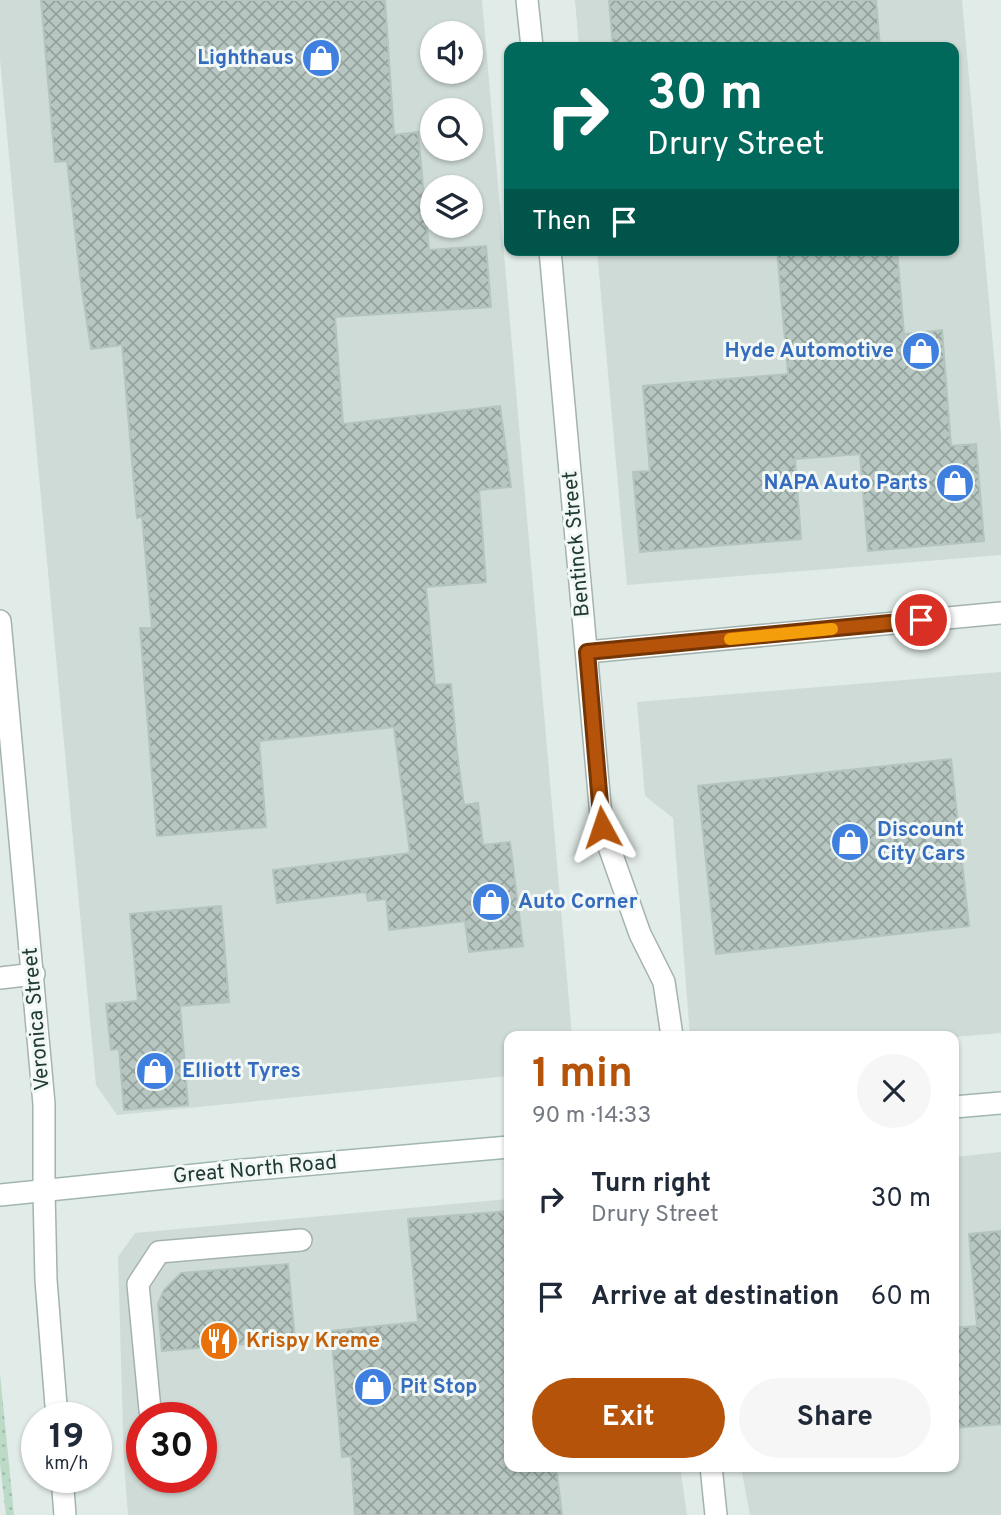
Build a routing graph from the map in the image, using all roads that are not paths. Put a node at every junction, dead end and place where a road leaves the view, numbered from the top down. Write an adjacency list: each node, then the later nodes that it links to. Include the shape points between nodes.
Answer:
1 (527, 0): 2 (street)
2 (531, 42)
3 (551, 256): 6 (street, Bentinck Street)
4 (1001, 613): 6 (street)
5 (0, 621): 7 (street, Veronica Street)
6 (587, 652): 9 (street, Bentinck Street, via 602,827 640,934 664,982)
7 (34, 974): 8 (street); 13 (street, Veronica Street, via 45,1116)
8 (0, 978)
9 (671, 1031)
10 (1001, 1103): 11 (street)
11 (959, 1107)
12 (504, 1147): 13 (street, Great North Road)
13 (44, 1191): 14 (street, Great North Road); 16 (street, Veronica Street)
14 (0, 1195)
15 (301, 1240): 17 (street, via 159,1252 138,1284)
16 (56, 1402)
17 (149, 1402)
18 (712, 1472): 21 (street)
19 (63, 1493): 20 (street)
20 (65, 1515)
21 (716, 1515)

